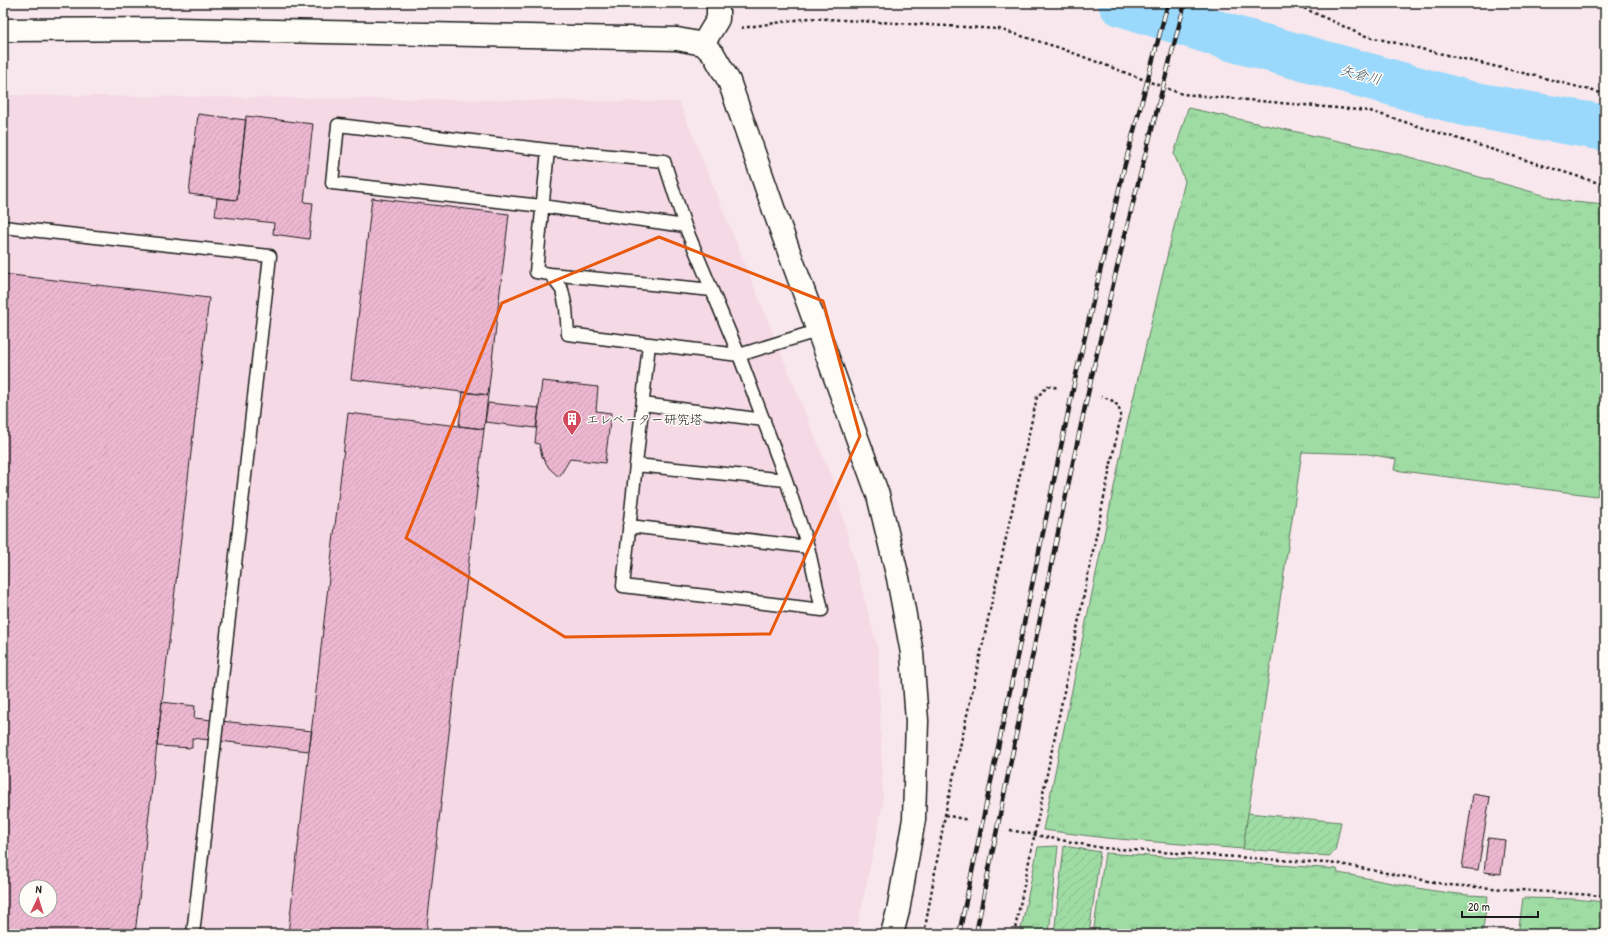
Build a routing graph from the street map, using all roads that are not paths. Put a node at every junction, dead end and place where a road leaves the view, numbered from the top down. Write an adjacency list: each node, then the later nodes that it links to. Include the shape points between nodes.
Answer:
1 (718, 11): 3 (street)
2 (3, 30): 3 (street, via 183,29 677,39)
3 (704, 44): 10 (street, via 714,55 729,81)
4 (548, 150): 5 (lane); 5 (lane, via 338,124 332,183); 7 (lane, via 664,161)
5 (542, 206): 7 (lane); 8 (lane, via 536,272)
6 (3, 226): 19 (lane, via 270,256)
7 (685, 226): 9 (lane)
8 (550, 274): 9 (lane); 11 (lane, via 562,290 568,334)
9 (712, 290): 12 (lane)
10 (817, 331): 12 (lane); 20 (street, via 878,495 898,578 912,653 917,721 914,819)
11 (649, 344): 12 (lane); 13 (lane)
12 (739, 355): 14 (lane)
13 (643, 404): 14 (lane); 15 (lane)
14 (764, 420): 16 (lane)
15 (636, 465): 16 (lane); 17 (lane)
16 (786, 480): 18 (lane)
17 (629, 526): 18 (lane); 18 (lane, via 623,586 822,610)
18 (808, 547)
19 (193, 934)
20 (892, 934)

